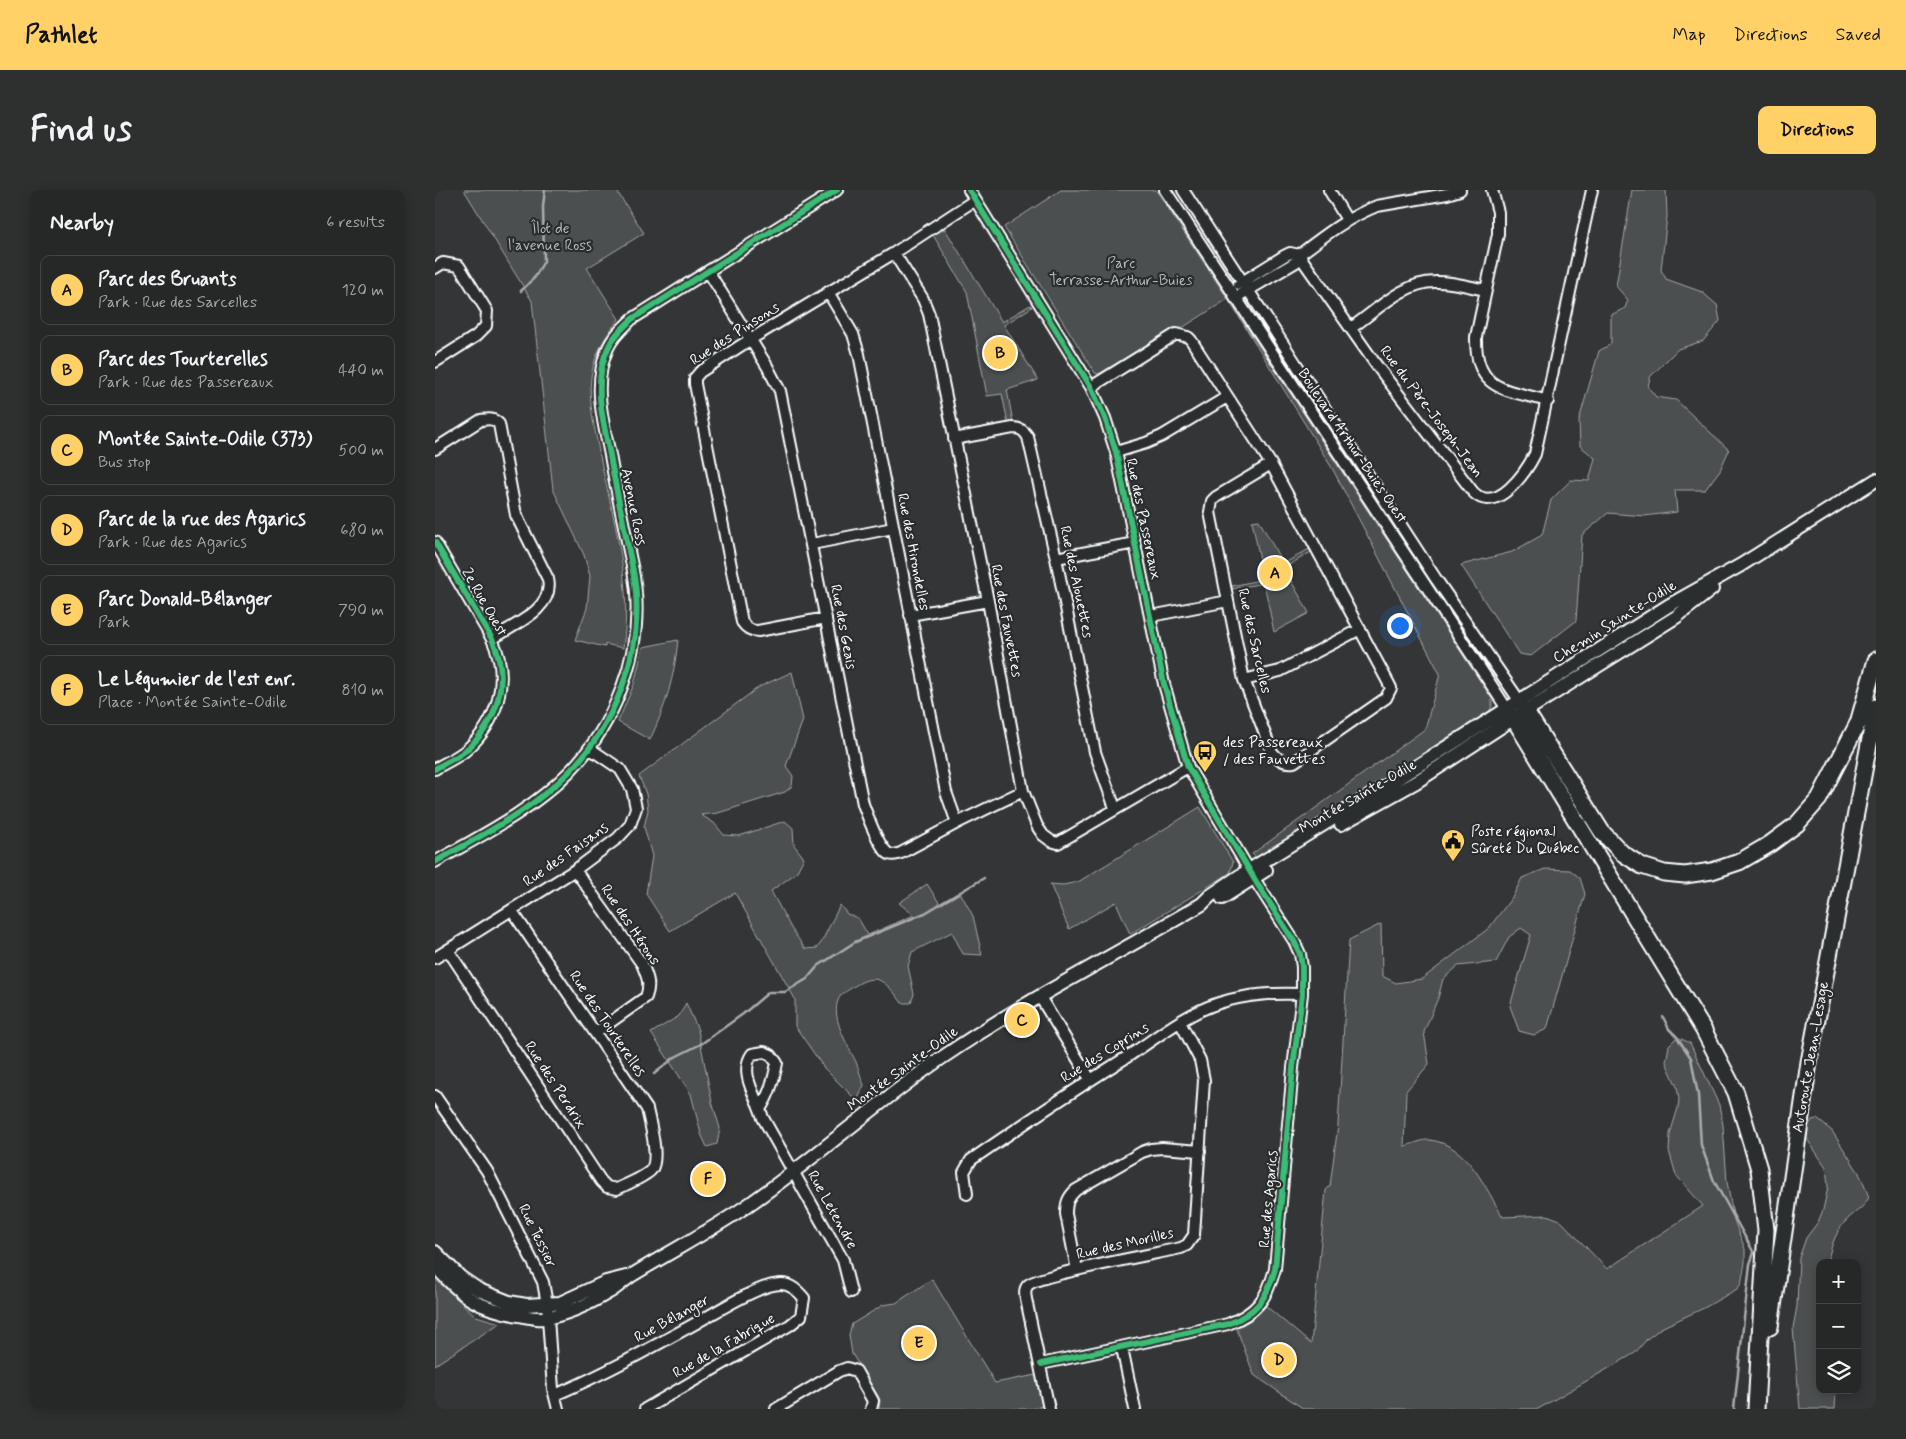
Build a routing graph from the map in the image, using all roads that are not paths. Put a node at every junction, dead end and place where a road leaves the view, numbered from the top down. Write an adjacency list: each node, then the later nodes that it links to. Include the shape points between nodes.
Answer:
1 (837, 190): 14 (street, Avenue Ross)
2 (969, 190): 9 (street, Rue des Passereaux)
3 (1165, 190): 18 (street, Boulevard Arthur-Buies Ouest)
4 (1183, 190): 15 (street, Boulevard Arthur-Buies Ouest)
5 (1329, 190): 10 (street)
6 (1460, 190): 10 (street, via 1377,206)
7 (1492, 190): 16 (street, via 1499,228)
8 (1592, 190): 24 (street, Rue du Père-Joseph-Jean)
9 (975, 200): 11 (street, Rue des Pinsons); 22 (street, Rue des Passereaux)
10 (1347, 220): 12 (street)
11 (893, 253): 17 (street, Rue des Pinsons); 25 (street, Rue des Fauvettes, via 929,314)
12 (1299, 255): 15 (street, via 1296,262); 19 (street, Rue du Père-Joseph-Jean)
13 (435, 268): 21 (street, via 443,263 459,266 487,310 486,326)
14 (708, 271): 20 (street, Rue des Geais); 48 (street, Avenue Ross, via 632,319 613,339 603,361 599,392 601,409 634,578 635,631 621,691 605,725)
15 (1246, 285): 18 (street); 47 (street, Boulevard Arthur-Buies Ouest)
16 (1486, 290): 19 (street, via 1437,281 1421,283 1409,287); 24 (street, via 1476,337 1478,365 1484,375 1500,388)
17 (828, 292): 20 (street, Rue des Pinsons); 30 (street, Rue des Hirondelles, via 853,334 859,354)
18 (1233, 293): 47 (street, Boulevard Arthur-Buies Ouest)
19 (1351, 328): 24 (street, Rue du Père-Joseph-Jean, via 1473,492 1483,500 1491,500 1501,494 1522,476 1535,454)
20 (751, 339): 33 (street, Rue des Geais, via 780,391); 41 (street, Rue des Pinsons, via 695,378 741,622 745,628 759,631)
21 (435, 362)
22 (1091, 387): 23 (street, Rue des Sarcelles, via 1176,334 1191,340); 27 (street, Rue des Passereaux)
23 (1227, 397): 27 (street, via 1163,436); 28 (street, Rue des Sarcelles)
24 (1547, 401)
25 (954, 439): 35 (street, Rue des Alouettes, via 1013,428 1025,432); 38 (street, Rue des Fauvettes)
26 (435, 449): 43 (street, via 481,420 489,418 499,424 516,515 547,579 547,596 540,608)
27 (1116, 452): 32 (street, Rue des Passereaux)
28 (1271, 464): 37 (street, Rue des Sarcelles, via 1212,501); 42 (street, Rue des Sarcelles)
29 (1876, 480): 47 (main road, Chemin Sainte-Odile, via 1741,565 1676,617)
30 (893, 528): 33 (street); 39 (street, Rue des Hirondelles)
31 (435, 542): 34 (street, 2e Rue Ouest)
32 (1135, 543): 35 (street); 40 (street, Rue des Passereaux)
33 (812, 544): 41 (street, Rue des Geais)
34 (445, 558): 36 (street); 43 (street, 2e Rue Ouest)
35 (1056, 558): 52 (street, Rue des Alouettes, via 1095,752)
36 (435, 565)
37 (1228, 601): 40 (street); 45 (street, Rue des Sarcelles)
38 (988, 602): 39 (street); 51 (street, Rue des Fauvettes)
39 (911, 615): 53 (street, Rue des Hirondelles, via 946,792)
40 (1151, 616): 49 (street, Rue des Passereaux, via 1164,684)
41 (826, 618): 53 (street, Rue des Geais, via 863,804 884,848 893,855 901,853)
42 (1360, 629): 45 (street, via 1280,671); 45 (street, Rue des Sarcelles, via 1391,688 1390,693 1294,762 1285,762 1272,752)
43 (492, 639): 50 (street, 2e Rue Ouest, via 498,650 501,669 495,709 482,734 464,752)
44 (1876, 660): 47 (highway, via 1858,723 1819,799 1797,824 1739,862 1685,875 1642,866 1622,853 1602,832)
45 (1244, 680)
46 (1876, 707): 88 (highway, Autoroute Jean-Lesage, via 1809,1062)
47 (1517, 710): 56 (main road, Montée Sainte-Odile, via 1416,782); 88 (highway, via 1703,1030 1736,1093 1759,1169 1766,1230)
48 (589, 748): 54 (street, Avenue Ross, via 570,771 527,808); 55 (street, Rue des Faisans, via 620,769 632,789 636,808 630,825 618,838)
49 (1188, 767): 52 (street, Rue des Fauvettes); 56 (street, Rue des Passereaux)
50 (435, 769)
51 (1023, 791): 52 (street, Rue des Fauvettes, via 1043,836 1058,843); 53 (street, Rue des Geais)
52 (1115, 808)
53 (957, 823)
54 (435, 862)
55 (575, 870): 57 (street, Rue des Faisans); 63 (street, Rue des Hérons, via 642,964 649,980 646,996)
56 (1251, 874): 60 (street, Rue des Agarics, via 1300,954); 61 (main road, Montée Sainte-Odile, via 1215,901 1202,904)
57 (512, 910): 58 (street, Rue des Faisans); 63 (street, Rue des Tourterelles)
58 (448, 950): 59 (street, Rue des Faisans); 68 (street, Rue des Perdrix, via 601,1181 607,1187 617,1189 650,1171)
59 (435, 958)
60 (1302, 994): 62 (street, Rue des Coprins, via 1271,993 1232,999 1203,1008); 79 (street, Rue des Agarics, via 1275,1269 1266,1294 1253,1311 1228,1324)
61 (1040, 997): 64 (street); 69 (main road, Montée Sainte-Odile, via 943,1057)
62 (1180, 1022): 64 (street, Rue des Coprins); 67 (street, Rue des Morilles, via 1203,1069)
63 (595, 1033): 68 (street, Rue des Tourterelles, via 647,1109)
64 (1090, 1079): 70 (street, Rue des Coprins, via 971,1160 964,1172)
65 (435, 1096): 77 (street, Rue Tessier, via 487,1171 543,1282)
66 (760, 1109): 66 (street, Rue Letendre, via 777,1063 764,1052 752,1054 746,1070); 69 (street, Rue Letendre)
67 (1200, 1151): 73 (street, Rue des Morilles, via 1196,1229 1187,1245); 73 (street, via 1162,1148 1142,1152 1069,1196 1065,1214)
68 (655, 1162)
69 (794, 1172): 74 (main road, Montée Sainte-Odile, via 710,1231); 75 (street, Rue Letendre, via 843,1260)
70 (967, 1194)
71 (435, 1252): 77 (main road, Montée Sainte-Odile, via 460,1276 491,1296 526,1304)
72 (435, 1266): 78 (main road, via 455,1288 480,1306 533,1318)
73 (1077, 1270): 80 (street, Rue des Morilles, via 1034,1281 1025,1289)
74 (633, 1275): 77 (main road, Montée Sainte-Odile, via 606,1282 560,1303); 78 (main road, Montée Sainte-Odile, via 582,1307)
75 (851, 1292)
76 (804, 1298): 81 (street, Rue Bélanger, via 797,1290 781,1284 762,1289 592,1380); 83 (street, Rue de la Fabrique, via 801,1316 790,1325)
77 (547, 1304): 78 (street, Rue Tessier)
78 (548, 1318): 81 (street, Rue Tessier)
79 (1122, 1348): 80 (street, Rue des Agarics); 87 (street)
80 (1041, 1364): 86 (street, Rue des Morilles)
81 (555, 1396): 82 (street, Rue Tessier)
82 (558, 1409)
83 (645, 1409)
84 (776, 1409): 85 (street, via 847,1368 855,1372 873,1401)
85 (871, 1409)
86 (1049, 1409)
87 (1135, 1409)
88 (1757, 1409)

